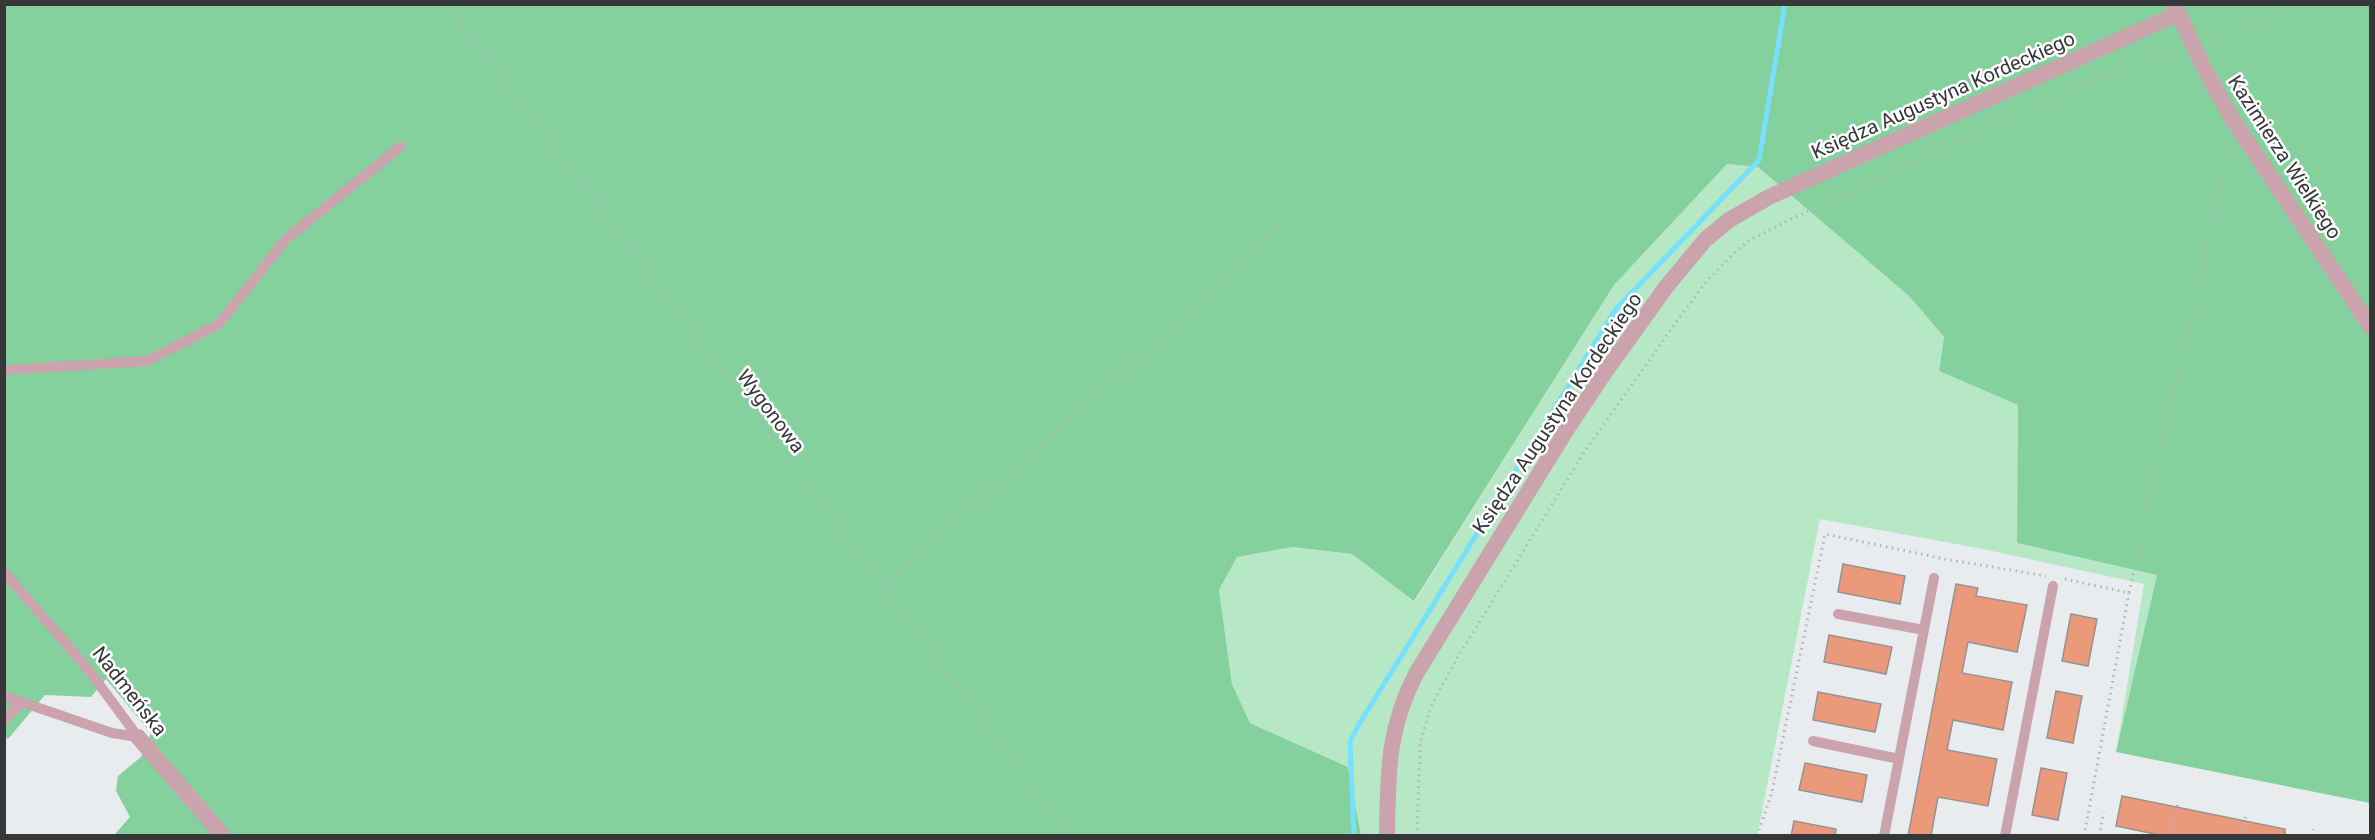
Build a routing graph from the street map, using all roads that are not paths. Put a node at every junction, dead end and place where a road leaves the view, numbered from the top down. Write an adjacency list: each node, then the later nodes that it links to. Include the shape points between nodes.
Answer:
1 (2175, 9): 3 (street, Kazimierza Wielkiego, via 2234,122); 17 (street, Księdza Augustyna Kordeckiego, via 1769,197 1705,240 1666,287 1583,404 1409,686 1395,722)
2 (400, 147): 4 (lane, via 286,239 219,324 147,361)
3 (2370, 326)
4 (4, 370)
5 (4, 572): 13 (lane, Nadmeńska, via 87,668)
6 (1935, 578): 9 (lane)
7 (2053, 586): 19 (lane)
8 (1838, 614): 9 (lane)
9 (1924, 630): 15 (lane)
10 (4, 696): 11 (lane)
11 (22, 702): 12 (lane); 13 (lane, via 112,733)
12 (4, 720)
13 (138, 737): 16 (street, Nadmeńska)
14 (1813, 741): 15 (lane)
15 (1899, 759): 18 (lane)
16 (223, 836)
17 (1387, 836)
18 (1884, 836)
19 (2005, 836)

